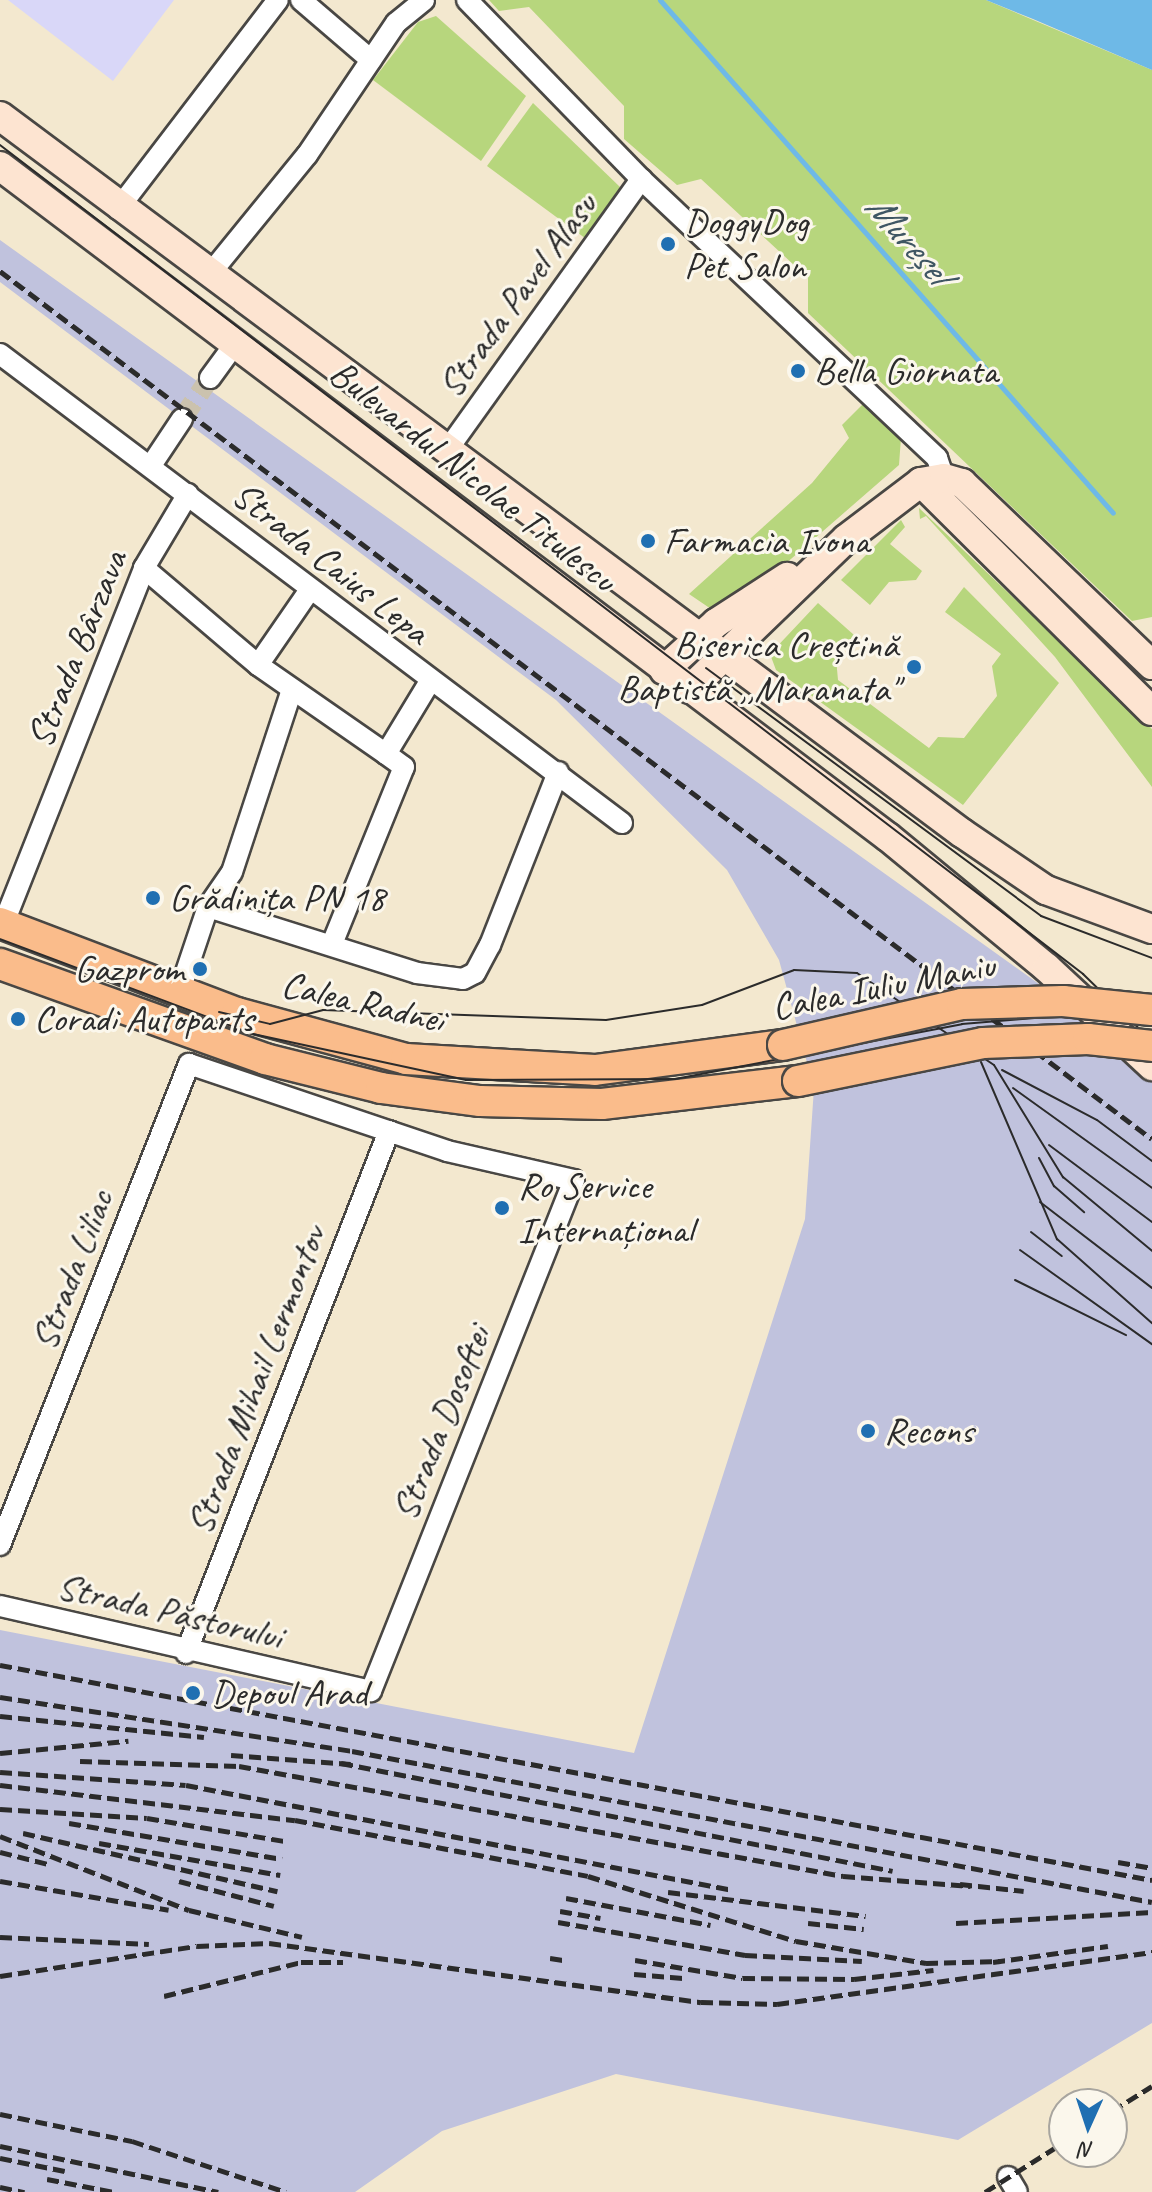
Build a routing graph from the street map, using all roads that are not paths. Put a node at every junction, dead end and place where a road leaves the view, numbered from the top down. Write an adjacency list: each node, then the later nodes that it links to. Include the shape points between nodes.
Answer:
1 (278, 0): 9 (street)
2 (301, 0): 5 (street)
3 (424, 0): 5 (street)
4 (467, 0): 8 (street)
5 (371, 60): 10 (street)
6 (0, 116): 9 (main road, Bulevardul Nicolae Titulescu)
7 (0, 166): 11 (main road, Bulevardul Nicolae Titulescu)
8 (641, 179): 15 (street, Strada Pavel Alasu); 17 (street, via 937,458)
9 (118, 209): 10 (main road, Bulevardul Nicolae Titulescu)
10 (209, 275): 15 (main road, Bulevardul Nicolae Titulescu)
11 (237, 341): 13 (street); 26 (main road, Bulevardul Nicolae Titulescu)
12 (0, 354): 16 (street, Strada Caius Lepa)
13 (210, 378)
14 (182, 419): 16 (street)
15 (448, 449): 22 (main road, Bulevardul Nicolae Titulescu)
16 (152, 464): 18 (street, Strada Caius Lepa)
17 (932, 480): 19 (main road); 23 (main road, via 962,483); 30 (main road)
18 (188, 494): 20 (street, Strada Bârzava); 21 (street, Strada Caius Lepa)
19 (846, 539): 22 (main road); 24 (main road)
20 (144, 568): 25 (street); 35 (street, Strada Bârzava)
21 (309, 591): 25 (street); 27 (street, Strada Caius Lepa)
22 (699, 636): 24 (main road, Bulevardul Nicolae Titulescu); 26 (main road)
23 (1148, 654)
24 (723, 655): 28 (main road); 36 (main road, Bulevardul Nicolae Titulescu, via 1020,873 1086,908)
25 (258, 665): 29 (street)
26 (664, 670): 28 (main road, Bulevardul Nicolae Titulescu)
27 (429, 683): 31 (street); 32 (street, Strada Caius Lepa)
28 (690, 689): 43 (main road, Bulevardul Nicolae Titulescu, via 956,891)
29 (292, 690): 31 (street); 34 (street, via 232,872)
30 (1152, 711)
31 (388, 751): 37 (street, via 404,767)
32 (558, 772): 33 (street, Strada Caius Lepa); 37 (street, via 475,973 445,981)
33 (622, 823)
34 (208, 907): 37 (street); 39 (street)
35 (1, 924): 39 (main road, Calea Radnei)
36 (1152, 929)
37 (332, 944)
38 (0, 964): 44 (main road, Calea Radnei, via 265,1059 381,1088 541,1104)
39 (179, 993): 42 (main road, Calea Radnei, via 406,1059 532,1069)
40 (1152, 1010): 42 (main road, Calea Iuliu Maniu, bridge, via 1063,1001 962,1004)
41 (1152, 1046): 44 (main road, Calea Iuliu Maniu, bridge, via 1088,1039 983,1043)
42 (678, 1064)
43 (1152, 1066)
44 (678, 1100)
45 (389, 1131): 46 (street, Strada Liliac, via 189,1064); 48 (street, Strada Mihail Lermontov); 49 (street, Strada Dosoftei, via 574,1180)
46 (0, 1545)
47 (0, 1606): 48 (street, Strada Păstorului)
48 (186, 1653): 49 (street, Strada Păstorului)
49 (371, 1691)

